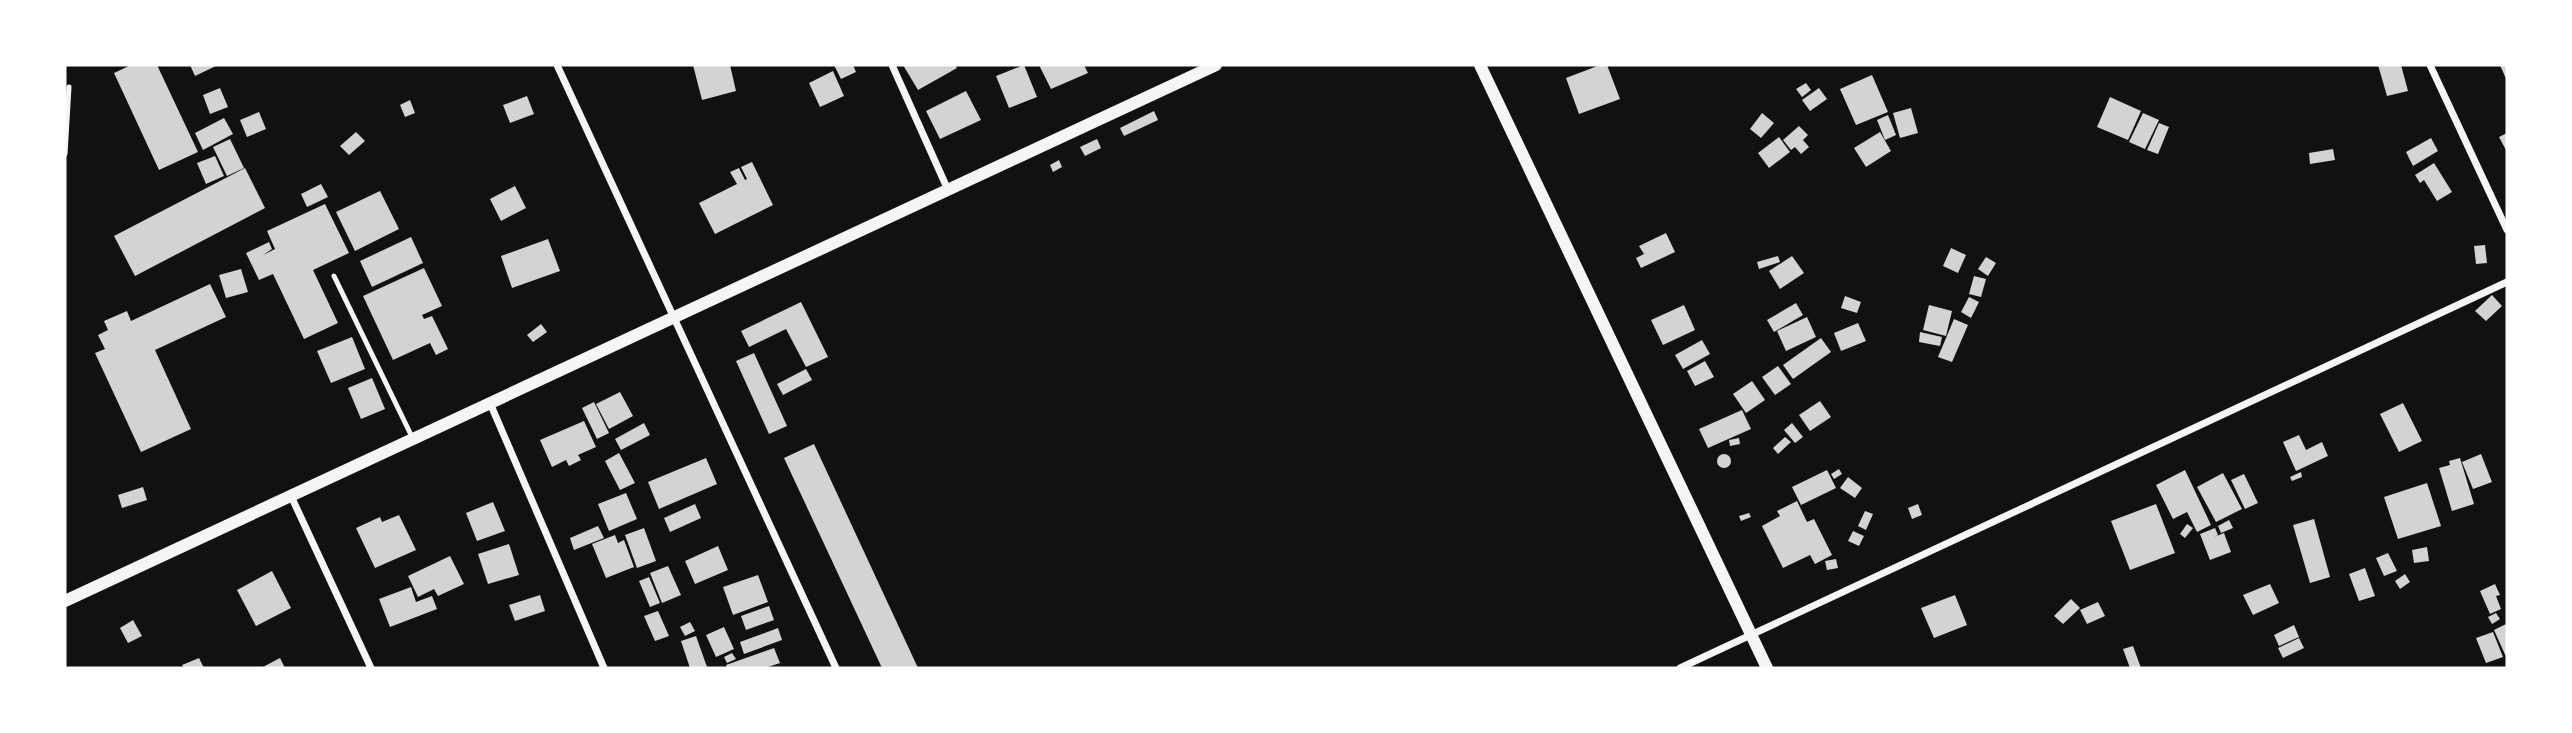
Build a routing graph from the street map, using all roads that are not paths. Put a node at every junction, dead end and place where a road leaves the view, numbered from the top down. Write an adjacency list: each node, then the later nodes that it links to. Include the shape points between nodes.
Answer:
1 (557, 65): 12 (street)
2 (892, 65): 8 (street)
3 (1216, 65): 8 (street)
4 (1480, 65): 17 (street)
5 (2430, 65): 9 (street)
6 (69, 88): 7 (lane)
7 (65, 154)
8 (948, 190): 12 (street)
9 (2507, 230)
10 (334, 276): 14 (lane)
11 (2507, 282): 17 (street)
12 (674, 317): 13 (street); 20 (street)
13 (490, 403): 14 (street); 19 (street)
14 (413, 439): 15 (street)
15 (291, 496): 16 (street); 18 (street)
16 (65, 601)
17 (1751, 634): 21 (street); 22 (street)
18 (372, 668)
19 (604, 668)
20 (836, 668)
21 (1680, 668)
22 (1767, 668)

